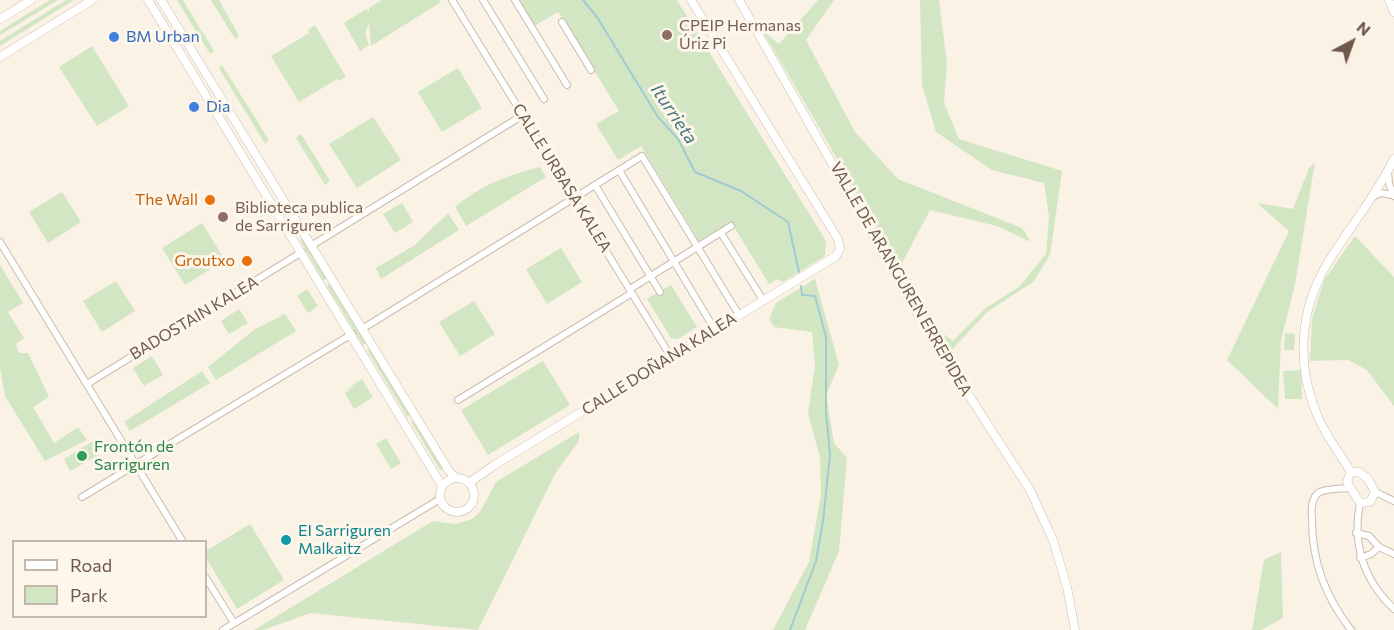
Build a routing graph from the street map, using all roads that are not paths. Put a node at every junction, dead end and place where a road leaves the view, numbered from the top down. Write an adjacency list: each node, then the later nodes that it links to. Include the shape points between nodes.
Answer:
1 (31, 0): 12 (street)
2 (93, 0): 14 (street)
3 (148, 0): 31 (street)
4 (161, 0): 29 (street)
5 (452, 0): 18 (street, CALLE URBASA KALEA)
6 (483, 0): 17 (street, CALLE URBASA KALEA)
7 (515, 0): 16 (street)
8 (691, 0): 36 (street, CALLE DOÑANA KALEA, via 838,240 840,249 836,256)
9 (739, 0): 64 (street, VALLE DE ARANGUREN ERREPIDEA, via 926,329 1030,490 1053,540)
10 (1392, 1): 11 (street)
11 (1394, 12)
12 (0, 19)
13 (562, 22): 15 (street)
14 (0, 57)
15 (591, 70)
16 (567, 85)
17 (544, 99)
18 (523, 116): 24 (street, CALLE URBASA KALEA); 29 (street)
19 (1394, 159): 21 (street)
20 (619, 170): 22 (street); 30 (street, via 642,156); 32 (street)
21 (1388, 171): 23 (street); 25 (street)
22 (595, 185): 24 (street); 33 (street, CALLE URBASA KALEA)
23 (1394, 195): 25 (street, via 1380,193)
24 (574, 198): 34 (street, CALLE URBASA KALEA); 38 (street)
25 (1371, 198): 45 (street, via 1317,283 1304,328 1302,355 1306,386 1319,419)
26 (731, 226): 27 (street)
27 (721, 233): 30 (street); 36 (street)
28 (0, 242): 42 (street)
29 (311, 246): 38 (street)
30 (698, 247): 32 (street); 37 (street)
31 (302, 252): 40 (street); 42 (street, BADOSTAIN KALEA)
32 (674, 262): 33 (street); 39 (street)
33 (651, 276): 34 (street); 35 (street, CALLE URBASA KALEA)
34 (631, 291): 41 (street, CALLE URBASA KALEA); 43 (street)
35 (660, 292)
36 (763, 300): 37 (street, CALLE DOÑANA KALEA)
37 (739, 315): 39 (street, CALLE DOÑANA KALEA)
38 (362, 329): 46 (street)
39 (716, 330): 41 (street, CALLE DOÑANA KALEA)
40 (352, 334): 44 (street); 48 (street)
41 (671, 357): 47 (street, CALLE DOÑANA KALEA)
42 (87, 384): 44 (street)
43 (458, 400)
44 (137, 466): 51 (street); 56 (street)
45 (1351, 472): 49 (street, via 1347,476); 50 (street, via 1359,472 1368,479)
46 (456, 478): 47 (street); 48 (street)
47 (469, 483): 52 (street, via 474,498 463,511 449,510)
48 (442, 486): 52 (street)
49 (1350, 488): 54 (street); 65 (street, via 1320,492 1311,510 1319,575 1334,608)
50 (1375, 492): 53 (street); 54 (street, via 1370,502)
51 (82, 497)
52 (440, 499): 62 (street)
53 (1394, 501)
54 (1360, 503): 55 (street)
55 (1356, 533): 57 (street, via 1369,536); 59 (street)
56 (182, 540)
57 (1379, 547): 58 (street); 59 (street)
58 (1394, 554)
59 (1360, 558): 61 (street, via 1374,586)
60 (207, 580): 62 (street)
61 (1394, 609)
62 (234, 623): 63 (street)
63 (223, 630)
64 (1075, 630)
65 (1351, 630)

